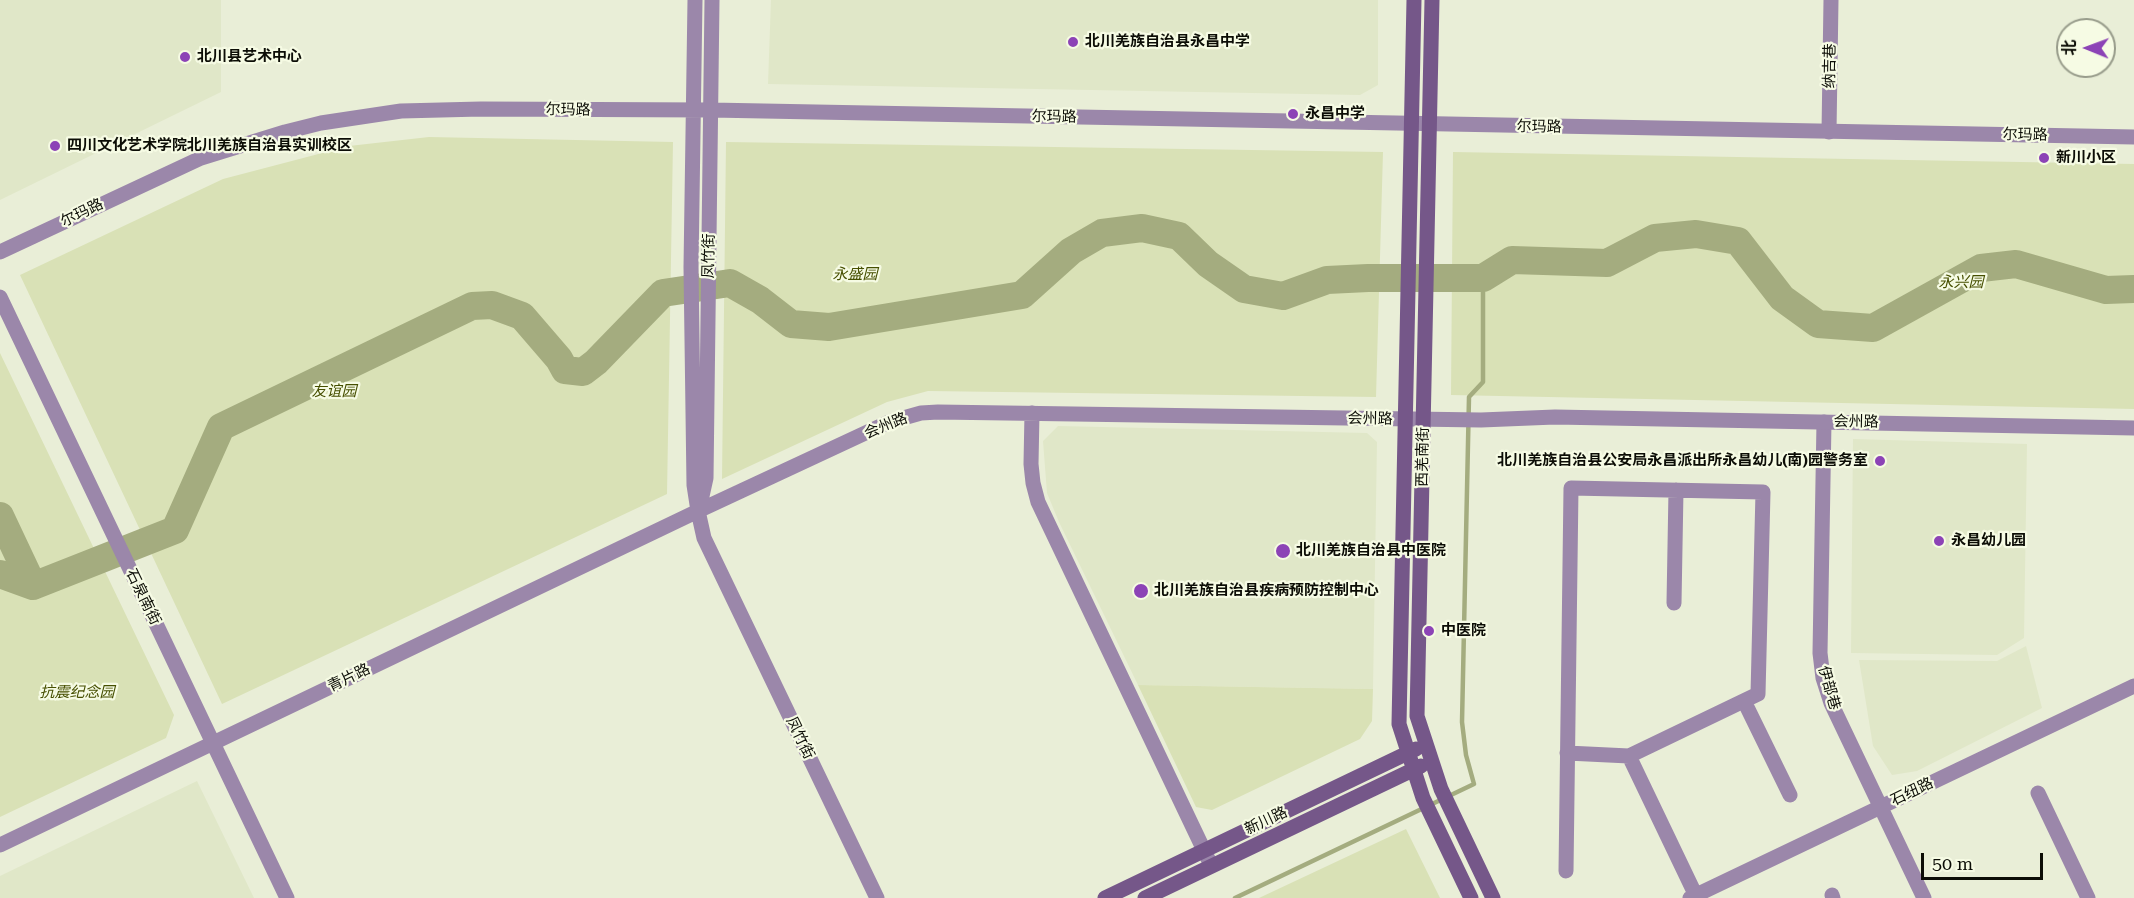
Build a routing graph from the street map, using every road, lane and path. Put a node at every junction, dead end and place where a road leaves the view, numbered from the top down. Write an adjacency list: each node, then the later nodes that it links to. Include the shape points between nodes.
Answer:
1 (695, 0): 7 (street, 凤竹街)
2 (712, 0): 6 (street, 凤竹街)
3 (1414, 0): 8 (main road, 西羌南街)
4 (1432, 0): 9 (main road, 西羌南街)
5 (1831, 0): 10 (street, 纳吉巷)
6 (711, 110): 7 (street, 尔玛路); 8 (street, 尔玛路); 20 (street, 凤竹街, via 706,478)
7 (693, 111): 12 (street, 尔玛路, via 440,109 321,123 201,158); 20 (street, 凤竹街, via 692,349 694,485)
8 (1411, 125): 9 (street, 尔玛路); 15 (main road, 西羌南街)
9 (1429, 125): 10 (street, 尔玛路); 16 (main road, 西羌南街)
10 (1829, 132): 11 (street, 尔玛路)
11 (2134, 137)
12 (0, 252)
13 (0, 297): 24 (street, 石泉南街)
14 (1032, 413): 15 (street, 会州路); 20 (street, 会州路, via 938,412 905,416); 35 (street, via 1031,464 1038,502)
15 (1405, 419): 16 (street, 会州路); 26 (main road, 西羌南街, via 1399,724)
16 (1423, 420): 17 (street, 会州路, via 1554,417); 25 (main road, 西羌南街, via 1418,716)
17 (1824, 422): 18 (street, 会州路); 33 (street, 伊部巷, via 1822,678)
18 (2134, 428)
19 (1676, 490): 21 (street); 23 (street, via 1762,492 1758,694); 27 (street, via 1571,488)
20 (698, 511): 24 (street, 青片路); 40 (street, 凤竹街, via 704,537)
21 (1674, 603)
22 (2134, 686): 33 (street, 石纽路)
23 (1744, 701): 28 (street); 32 (street)
24 (213, 743): 34 (street, 青片路); 39 (street, 石泉南街)
25 (1427, 744): 26 (main road, 新川路); 29 (main road, 西羌南街)
26 (1408, 753): 30 (main road, 西羌南街); 35 (main road, 新川路)
27 (1568, 753): 28 (street); 37 (street)
28 (1629, 756): 38 (street)
29 (1432, 761): 30 (main road, 新川路); 44 (main road, 西羌南街, via 1441,789)
30 (1414, 770): 36 (main road, 新川路); 43 (main road, 西羌南街, via 1423,798)
31 (2038, 793): 46 (street)
32 (1790, 795)
33 (1881, 807): 38 (street, 石纽路); 45 (street, 伊部巷)
34 (0, 845)
35 (1204, 851): 36 (street); 41 (main road, 新川路)
36 (1211, 866): 42 (main road, 新川路)
37 (1566, 871)
38 (1694, 897)
39 (287, 898)
40 (877, 898)
41 (1105, 898)
42 (1145, 898)
43 (1471, 898)
44 (1493, 898)
45 (1924, 898)
46 (2088, 898)

